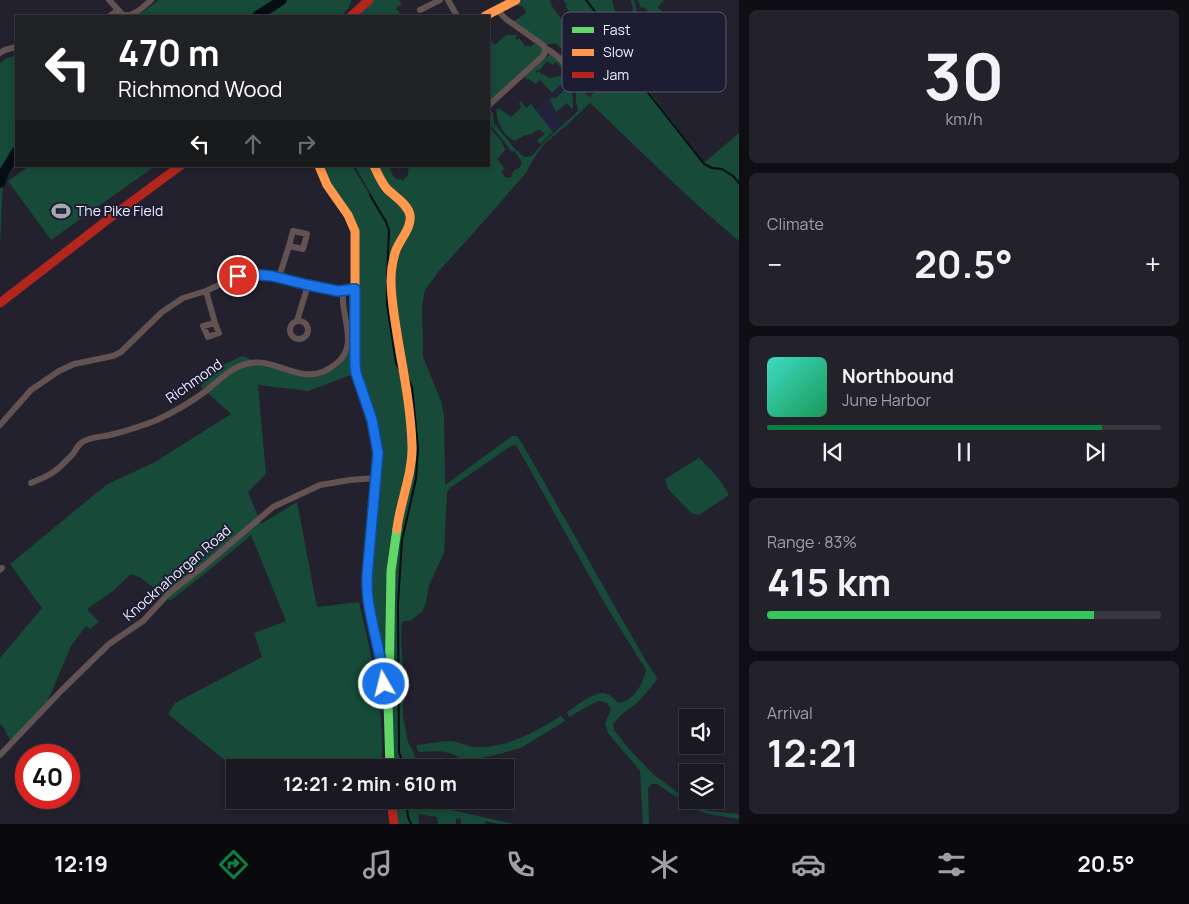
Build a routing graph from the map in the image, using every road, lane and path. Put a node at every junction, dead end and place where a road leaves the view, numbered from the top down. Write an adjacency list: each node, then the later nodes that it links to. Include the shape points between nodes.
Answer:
1 (109, 0): 8 (street)
2 (151, 0): 12 (street)
3 (369, 0): 13 (street)
4 (440, 0): 9 (street)
5 (448, 0): 14 (street)
6 (516, 0): 7 (street)
7 (499, 9): 15 (street); 17 (street, via 506,19 544,46)
8 (118, 10): 10 (street); 11 (street)
9 (420, 10)
10 (111, 15)
11 (123, 15)
12 (132, 15)
13 (352, 15)
14 (456, 15)
15 (487, 15)
16 (15, 47): 18 (street)
17 (545, 50): 19 (street); 20 (street, via 543,56)
18 (0, 53)
19 (562, 61)
20 (490, 104)
21 (179, 167): 29 (street)
22 (319, 167): 27 (street, via 326,184 354,226 356,242)
23 (374, 167): 35 (street, via 380,180 410,216 407,230 396,250 391,278 409,406 412,462 398,519 391,571 390,684)
24 (289, 246): 25 (street)
25 (279, 277): 26 (street); 28 (street, via 238,276)
26 (308, 285): 27 (street); 30 (street)
27 (351, 290): 33 (street, via 356,373 372,420 378,453); 34 (street, Richmond, via 343,295 342,302 348,345 339,362 330,369 311,375 260,362 240,365 192,401 156,420 81,443 52,474)
28 (206, 291): 31 (street); 32 (street, via 183,298 162,312 121,352 59,371 31,390)
29 (0, 303)
30 (297, 321)
31 (215, 322)
32 (0, 425)
33 (375, 478): 35 (street, via 368,603); 36 (street, Knocknahorgan Road, via 320,485 273,507 170,592 143,621 109,644)
34 (31, 483)
35 (386, 693): 37 (street)
36 (0, 755)
37 (390, 759)
38 (392, 809): 39 (street)
39 (394, 824)

